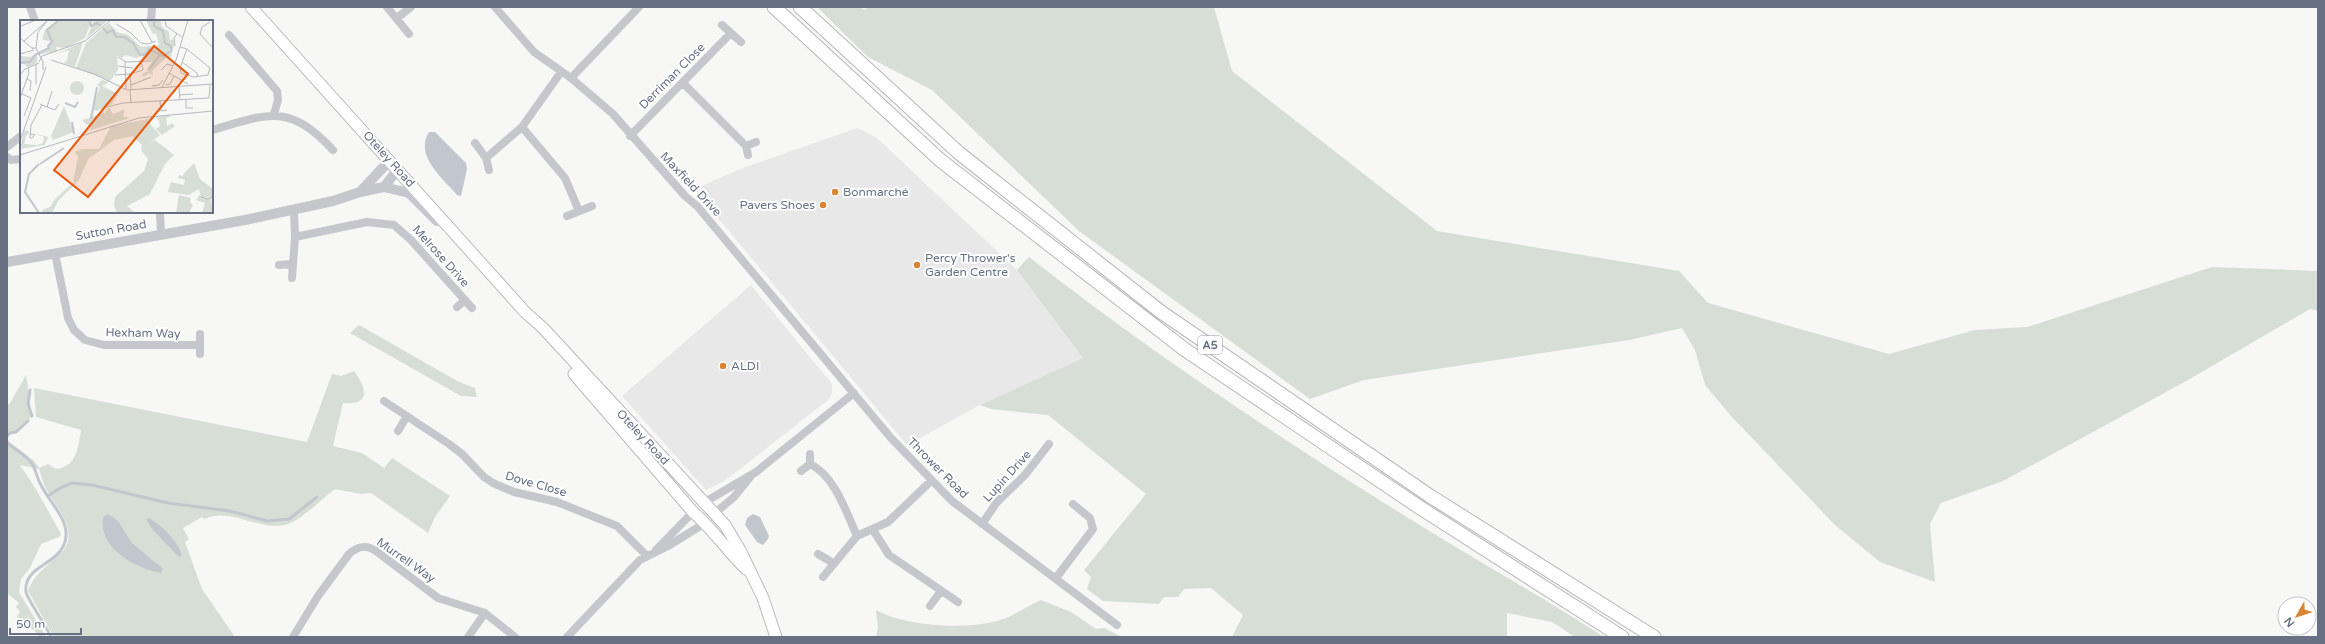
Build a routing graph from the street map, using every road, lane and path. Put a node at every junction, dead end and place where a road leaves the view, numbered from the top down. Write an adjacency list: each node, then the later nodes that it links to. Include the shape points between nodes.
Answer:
1 (30, 7): 11 (street)
2 (152, 7): 12 (street)
3 (251, 7): 35 (main road, Oteley Road)
4 (387, 7): 10 (street)
5 (411, 7): 10 (street)
6 (495, 7): 18 (street, Maxfield Drive, via 534,52)
7 (639, 7): 19 (street)
8 (774, 7): 92 (highway, A5, via 940,160 1184,349 1419,507)
9 (800, 7): 93 (highway, A5, via 959,153 1161,312 1430,496)
10 (397, 18): 14 (street)
11 (35, 20)
12 (151, 20)
13 (722, 25): 15 (street)
14 (409, 34)
15 (731, 34): 17 (street); 20 (street, Derriman Close)
16 (229, 35): 21 (street, via 277,91 278,100)
17 (740, 42)
18 (561, 72): 19 (street, Maxfield Drive); 22 (street)
19 (571, 78): 24 (street, Maxfield Drive, via 600,102)
20 (683, 83): 24 (street, Derriman Close); 28 (street)
21 (274, 114): 23 (street); 30 (street, via 302,122)
22 (522, 127): 33 (street); 42 (street, via 565,178)
23 (213, 130)
24 (630, 136): 58 (street, Maxfield Drive, via 697,206)
25 (20, 137): 29 (street)
26 (756, 142): 28 (street)
27 (475, 143): 33 (street)
28 (746, 146): 31 (street)
29 (7, 147)
30 (333, 150)
31 (748, 155)
32 (7, 157): 34 (street, via 11,160)
33 (486, 158): 37 (street)
34 (20, 159)
35 (390, 160): 36 (main road, Oteley Road); 39 (street, Sutton Road)
36 (398, 169): 38 (street); 47 (main road, Oteley Road)
37 (489, 170)
38 (384, 187): 39 (street, Sutton Road); 47 (street, via 409,193)
39 (360, 192): 41 (street, Sutton Road, via 333,202)
40 (592, 206): 42 (street)
41 (294, 211): 45 (street, Sutton Road); 46 (street)
42 (579, 211): 44 (street)
43 (160, 213): 45 (street)
44 (567, 216)
45 (161, 234): 48 (street, Sutton Road)
46 (295, 237): 51 (street); 53 (street, Melrose Drive, via 367,222 394,225 411,240)
47 (463, 243): 56 (main road, Oteley Road)
48 (55, 253): 49 (street, Sutton Road); 57 (street, Hexham Way, via 68,318 72,327 85,340 104,344 200,349)
49 (7, 262)
50 (280, 264): 51 (street)
51 (293, 264): 52 (street)
52 (292, 278)
53 (465, 300): 54 (street); 55 (street, Melrose Drive)
54 (457, 307)
55 (472, 308)
56 (525, 312): 68 (main road, Oteley Road, via 543,328); 70 (main road, Oteley Road, via 539,332)
57 (200, 334)
58 (854, 393): 66 (street); 67 (street, Thrower Road)
59 (384, 401): 60 (street, Dove Close)
60 (407, 416): 61 (street); 76 (street, Dove Close, via 458,450 493,483 514,492 557,502 617,526)
61 (398, 430)
62 (1049, 444): 73 (street, Lupin Drive, via 1026,476 996,502)
63 (810, 454): 64 (street)
64 (810, 464): 65 (street); 75 (street, via 818,467 836,490)
65 (801, 470)
66 (754, 473): 68 (street); 71 (street, via 734,497)
67 (931, 481): 73 (street, Thrower Road); 74 (street, via 898,514)
68 (705, 502): 70 (main road); 71 (main road, Oteley Road)
69 (1073, 504): 81 (street, via 1090,518 1093,530)
70 (693, 512): 72 (main road, Oteley Road); 76 (street)
71 (715, 513): 72 (main road); 79 (main road, Oteley Road, via 740,550)
72 (705, 522): 76 (street, via 668,546); 79 (main road, Oteley Road)
73 (982, 524): 81 (street, Thrower Road)
74 (873, 530): 75 (street); 82 (street, via 889,555)
75 (857, 536): 78 (street)
76 (649, 554): 90 (street, via 637,563)
77 (818, 554): 78 (street)
78 (833, 563): 80 (street)
79 (748, 570): 91 (main road, Oteley Road, via 763,598)
80 (824, 577)
81 (1056, 578): 86 (street, Thrower Road)
82 (941, 591): 83 (street); 84 (street)
83 (958, 602)
84 (930, 606)
85 (485, 613): 87 (street, Murrell Way, via 438,598 376,550 364,546 354,549 349,554 318,596); 88 (street); 89 (street, Murrell Way)
86 (1117, 625)
87 (293, 637)
88 (468, 637)
89 (515, 637)
90 (567, 637)
91 (776, 637)
92 (1622, 637)
93 (1654, 637)

